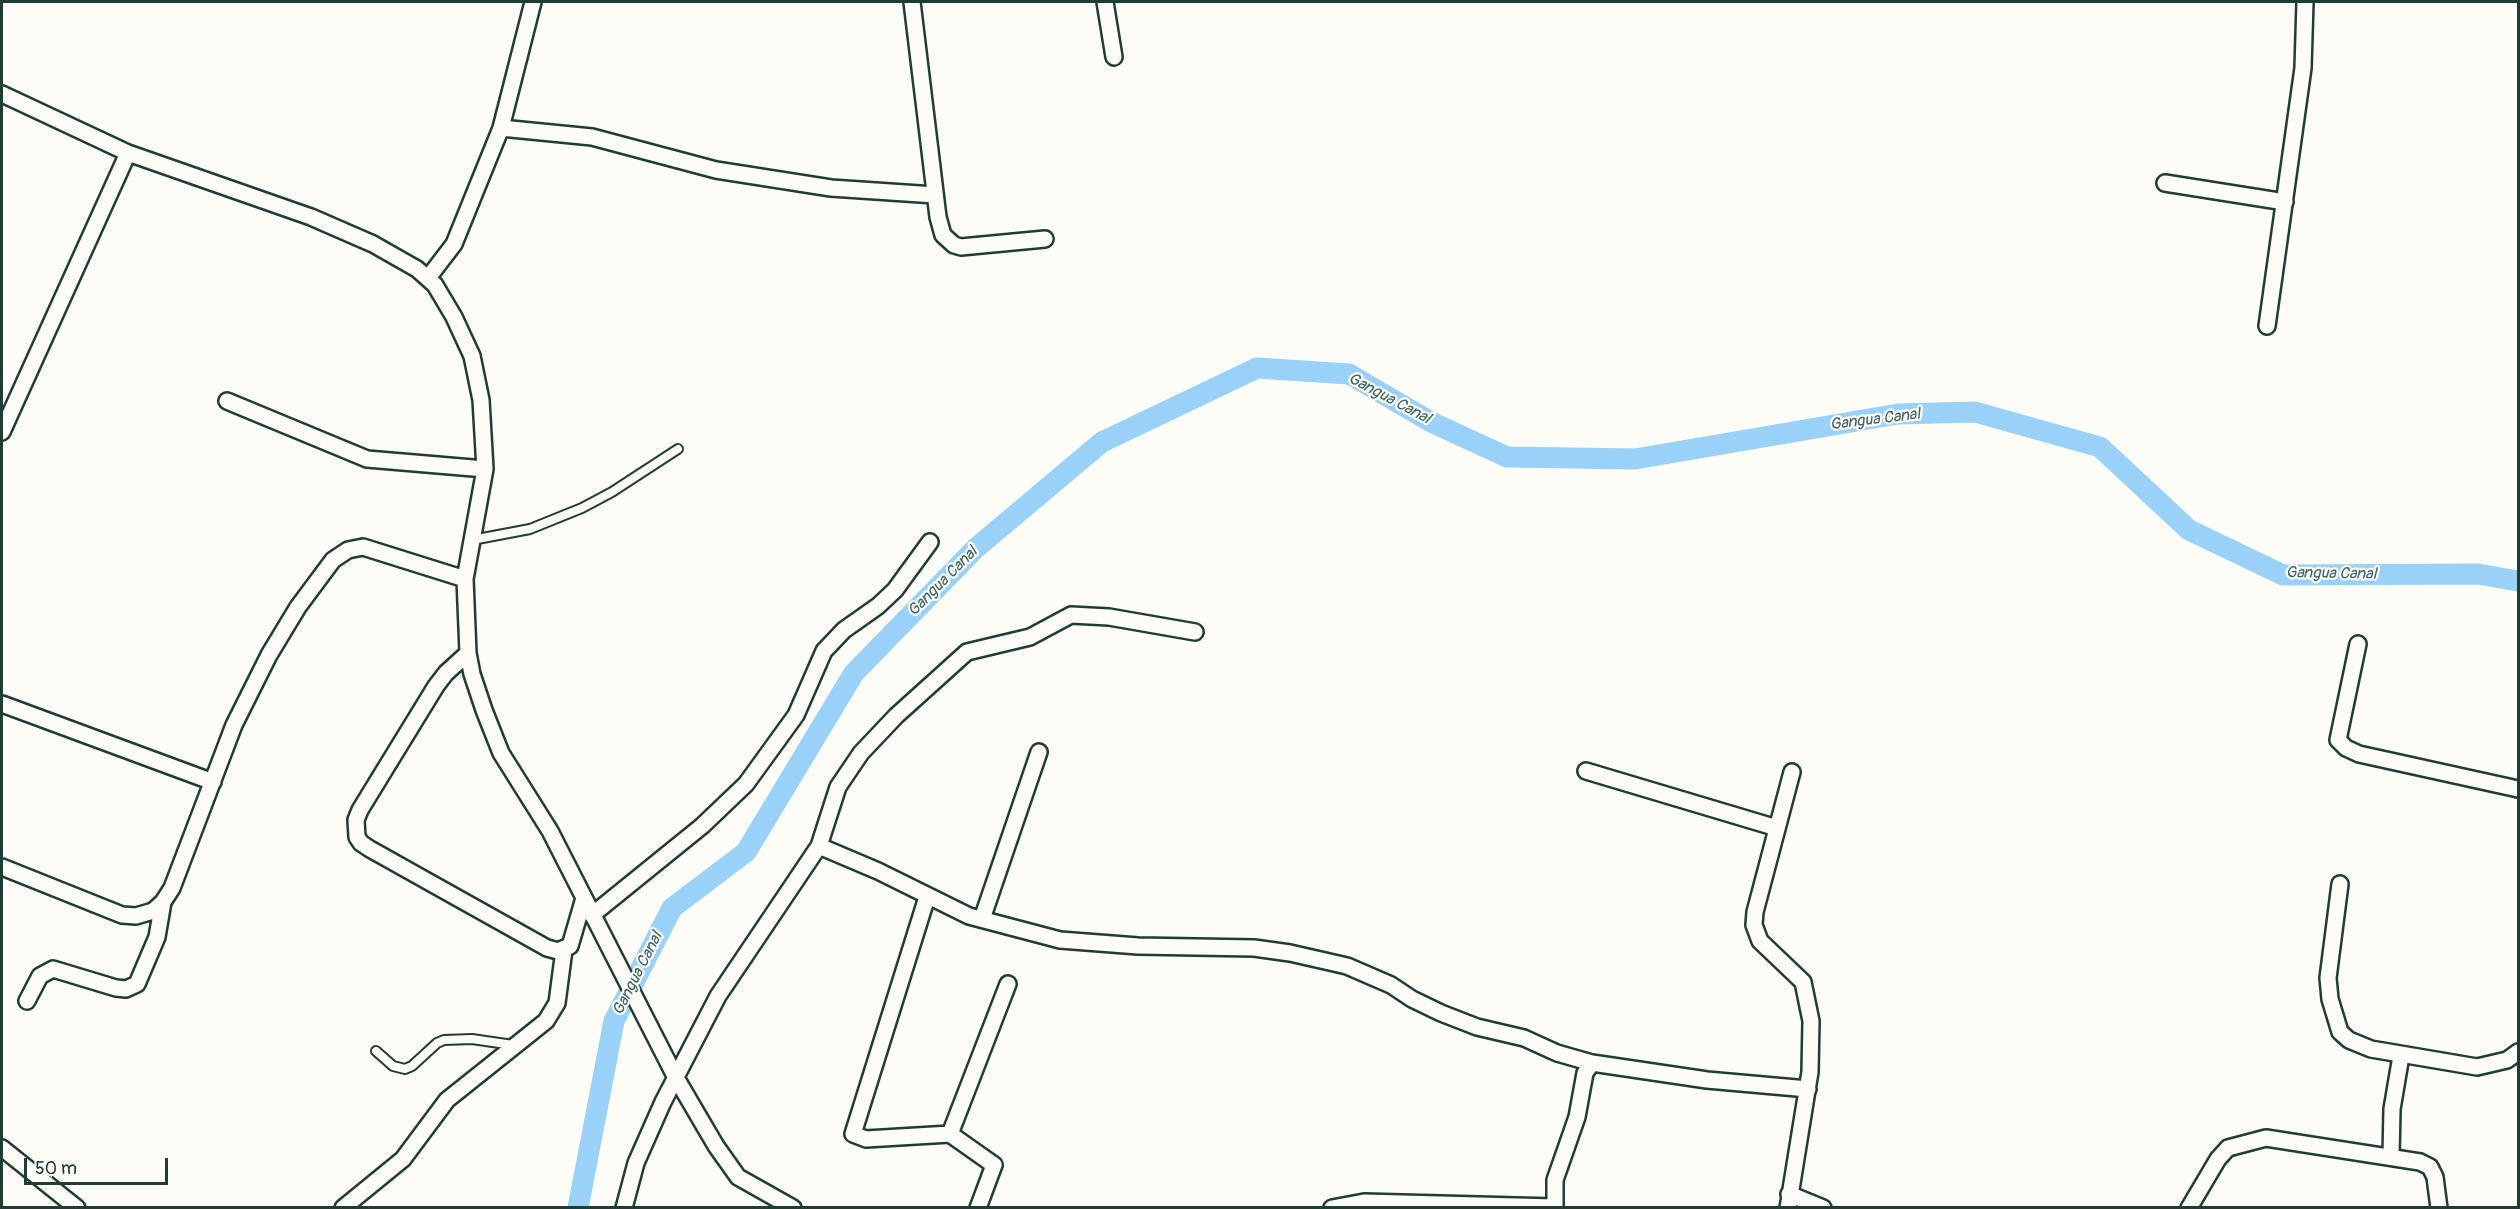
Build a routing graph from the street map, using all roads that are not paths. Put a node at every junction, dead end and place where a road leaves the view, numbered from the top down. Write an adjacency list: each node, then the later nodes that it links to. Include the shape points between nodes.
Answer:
1 (533, 2): 7 (street)
2 (912, 2): 10 (street)
3 (1105, 2): 5 (street)
4 (2305, 2): 11 (street, via 2303,68)
5 (1114, 57)
6 (2, 94): 8 (street)
7 (501, 128): 10 (street, via 592,137 716,170 831,188); 13 (street, via 454,244)
8 (128, 153): 13 (street, via 310,217 373,244); 16 (street)
9 (2165, 183): 11 (street)
10 (935, 195): 12 (street, via 943,235 954,245)
11 (2285, 201): 14 (street)
12 (1045, 239)
13 (428, 279): 18 (street, via 454,316 471,356 481,400)
14 (2267, 326)
15 (227, 401): 18 (street, via 367,459)
16 (2, 432)
17 (678, 449): 19 (lane, via 582,508 530,529)
18 (485, 469): 19 (street)
19 (471, 540): 21 (street)
20 (930, 542): 39 (street, via 895,590 824,651 796,715 746,784)
21 (465, 579): 24 (street); 29 (street, via 363,547 348,550 333,560 269,655 234,725)
22 (1196, 632): 32 (street, via 1109,617 1071,615 1029,638 967,652 861,753 838,787)
23 (2358, 644): 30 (street, via 2338,740 2346,748)
24 (468, 653): 36 (street, via 471,674 501,753 550,831); 40 (street, via 436,686 360,810 357,837 370,849 547,948)
25 (2, 704): 29 (street)
26 (1039, 752): 38 (street)
27 (1586, 771): 31 (street)
28 (1792, 772): 31 (street)
29 (213, 782): 37 (street)
30 (2518, 789)
31 (1777, 828): 49 (street, via 1754,925 1760,941 1803,982 1811,1021)
32 (819, 846): 35 (street); 48 (street, via 717,996)
33 (2, 867): 37 (street, via 122,915 144,915)
34 (2340, 884): 46 (street, via 2328,978 2334,1016 2340,1032 2349,1040)
35 (927, 897): 38 (street); 50 (street, via 853,1134 866,1139)
36 (584, 898): 39 (street); 40 (street, via 573,940)
37 (163, 902): 42 (street, via 157,937 142,977 132,988 116,988 54,969 40,976)
38 (982, 920): 47 (street, via 1060,940 1254,948 1347,966 1441,1013)
39 (596, 921): 48 (street)
40 (564, 950): 43 (street, via 553,1014)
41 (1008, 984): 50 (street)
42 (27, 1001)
43 (515, 1046): 44 (lane, via 472,1039 444,1040 405,1069 393,1066); 56 (street, via 447,1100 403,1159)
44 (376, 1051)
45 (2518, 1052): 46 (street, via 2507,1060 2477,1067)
46 (2401, 1056): 52 (street, via 2392,1109)
47 (1592, 1063): 49 (street, via 1707,1080); 54 (street, via 1585,1073 1577,1117 1555,1180)
48 (675, 1076): 57 (street, via 636,1163); 58 (street, via 738,1177)
49 (1808, 1089): 53 (street)
50 (950, 1134): 59 (street, via 994,1165)
51 (2, 1148): 55 (street)
52 (2391, 1156): 62 (street, via 2265,1138 2240,1144 2228,1148 2218,1159); 63 (street, via 2430,1167 2438,1189)
53 (1788, 1201): 61 (street)
54 (1555, 1207): 60 (street, via 1364,1202)
55 (77, 1208)
56 (343, 1208)
57 (624, 1208)
58 (793, 1208)
59 (978, 1208)
60 (1332, 1208)
61 (1823, 1208)
62 (2189, 1208)
63 (2439, 1208)

